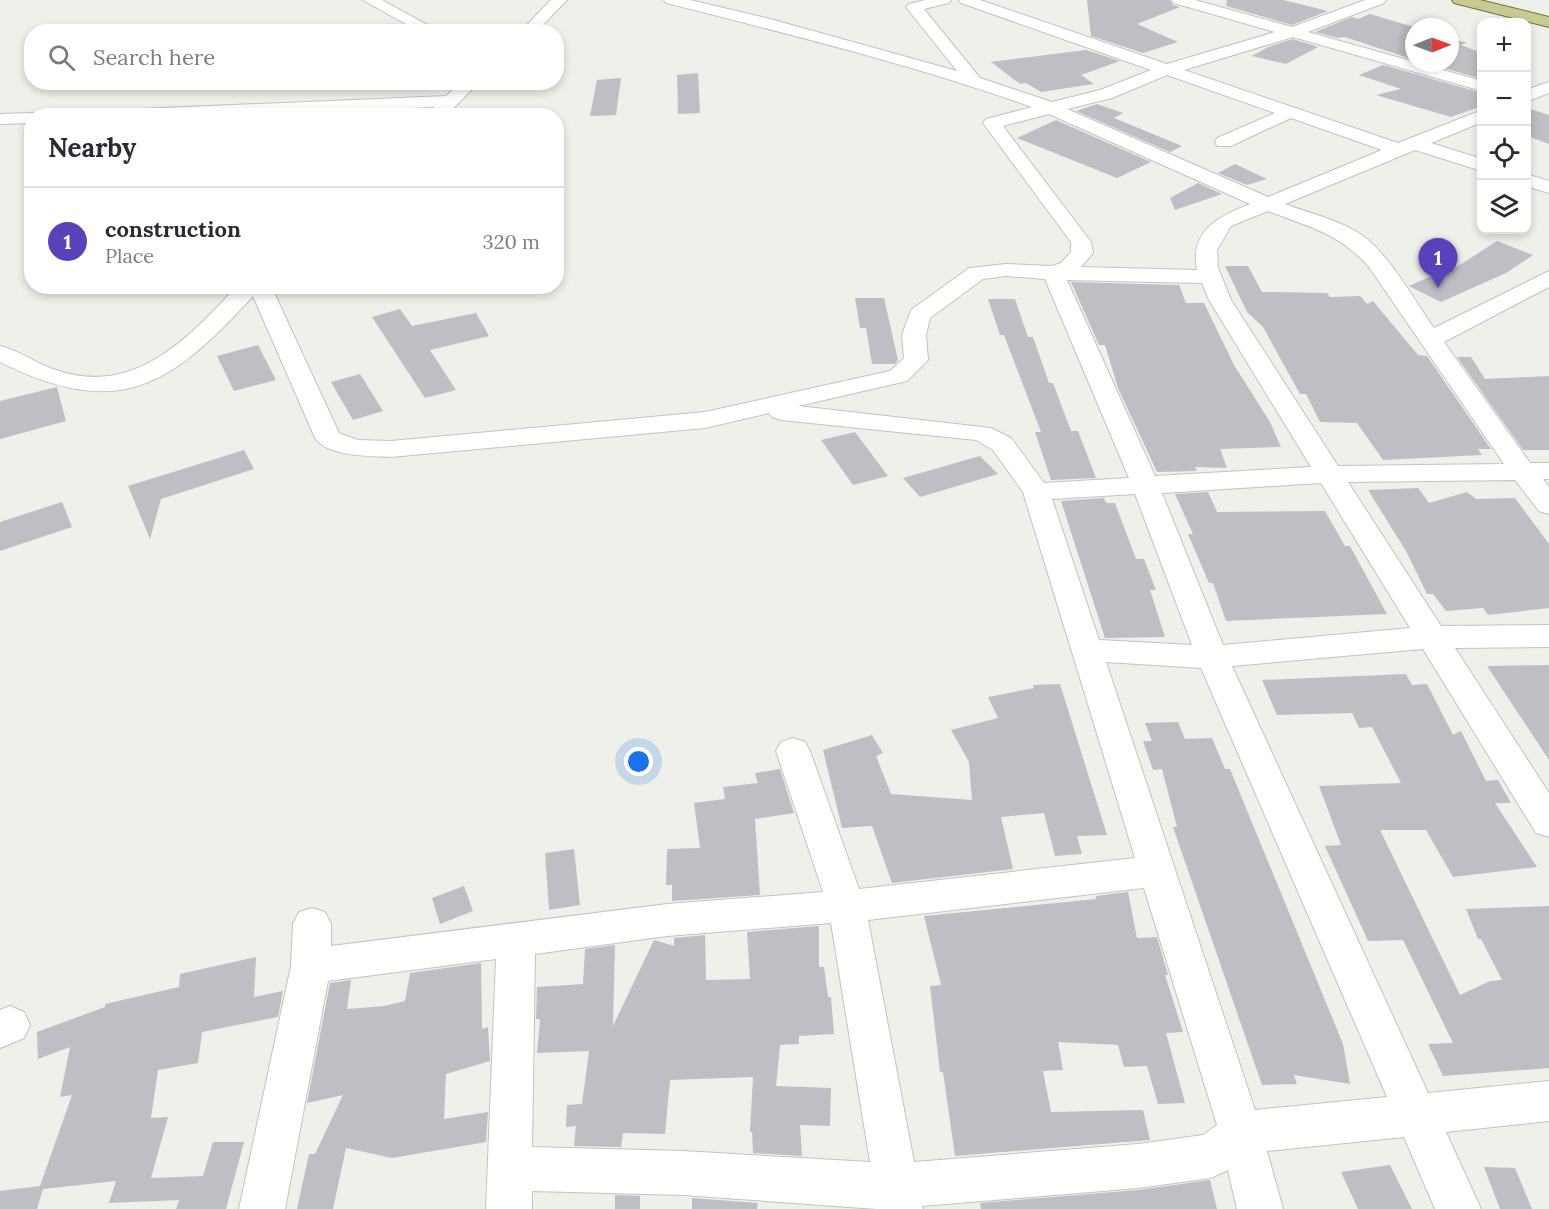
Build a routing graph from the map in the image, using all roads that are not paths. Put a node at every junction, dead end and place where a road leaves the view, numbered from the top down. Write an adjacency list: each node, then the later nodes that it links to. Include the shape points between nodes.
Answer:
1 (370, 0): 14 (street)
2 (560, 0): 15 (street)
3 (671, 0): 18 (street)
4 (945, 0): 18 (street, via 914,7)
5 (966, 0): 11 (street)
6 (1010, 0): 11 (street)
7 (1179, 0): 16 (street)
8 (1379, 0): 16 (street)
9 (1460, 0): 13 (main road)
10 (1486, 0): 12 (main road)
11 (986, 7): 17 (street)
12 (1549, 16)
13 (1549, 22)
14 (417, 24)
15 (535, 24)
16 (1293, 32): 17 (street); 19 (street)
17 (1165, 70): 26 (street, via 1106,94); 29 (street)
18 (974, 81): 26 (street); 33 (street)
19 (1477, 85)
20 (1549, 87): 22 (street)
21 (463, 90): 24 (street)
22 (1531, 96)
23 (1531, 99): 25 (street)
24 (451, 101): 27 (street); 28 (street)
25 (1549, 106)
26 (1048, 107): 33 (street); 39 (street)
27 (284, 108)
28 (444, 108)
29 (1291, 112): 34 (street); 35 (street)
30 (1477, 117): 35 (street)
31 (24, 118): 32 (street)
32 (0, 119)
33 (1007, 119): 40 (street, via 993,123 1081,242 1082,253 1069,268)
34 (1224, 142)
35 (1405, 146): 36 (street); 39 (street)
36 (1477, 164)
37 (1531, 181): 38 (street)
38 (1549, 187)
39 (1265, 202): 41 (street, via 1224,222 1211,235 1205,253); 45 (street, via 1359,243)
40 (1053, 273): 41 (street); 47 (street, via 977,273 919,315 914,335 915,360 898,376); 51 (street)
41 (1209, 278): 50 (street)
42 (1549, 278): 45 (street)
43 (243, 294): 46 (street, via 193,347 154,373 112,385 59,379)
44 (264, 294): 47 (street, via 328,438 355,448 391,449 675,424)
45 (1430, 340): 49 (street)
46 (2, 356)
47 (753, 409): 52 (street, via 981,433 1002,444)
48 (1549, 471): 49 (street)
49 (1523, 472): 50 (street); 53 (street)
50 (1329, 474): 51 (street); 55 (street)
51 (1146, 487): 52 (street); 57 (street)
52 (1036, 492): 56 (street)
53 (1549, 505)
54 (1549, 636): 55 (street)
55 (1431, 637): 57 (street); 59 (street)
56 (1085, 650): 57 (street); 60 (street)
57 (1212, 657): 66 (street)
58 (793, 751): 61 (street)
59 (1549, 823)
60 (1157, 871): 61 (street); 67 (street)
61 (847, 906): 63 (street, via 667,920); 69 (street)
62 (312, 924): 64 (street)
63 (516, 938): 64 (street); 68 (street)
64 (311, 966): 70 (street)
65 (1549, 1101): 66 (street)
66 (1416, 1114): 67 (street); 72 (street)
67 (1241, 1133): 69 (street, via 1211,1156); 71 (street)
68 (509, 1189): 69 (street, via 683,1173)
69 (898, 1198)
70 (262, 1209)
71 (1260, 1209)
72 (1458, 1209)

